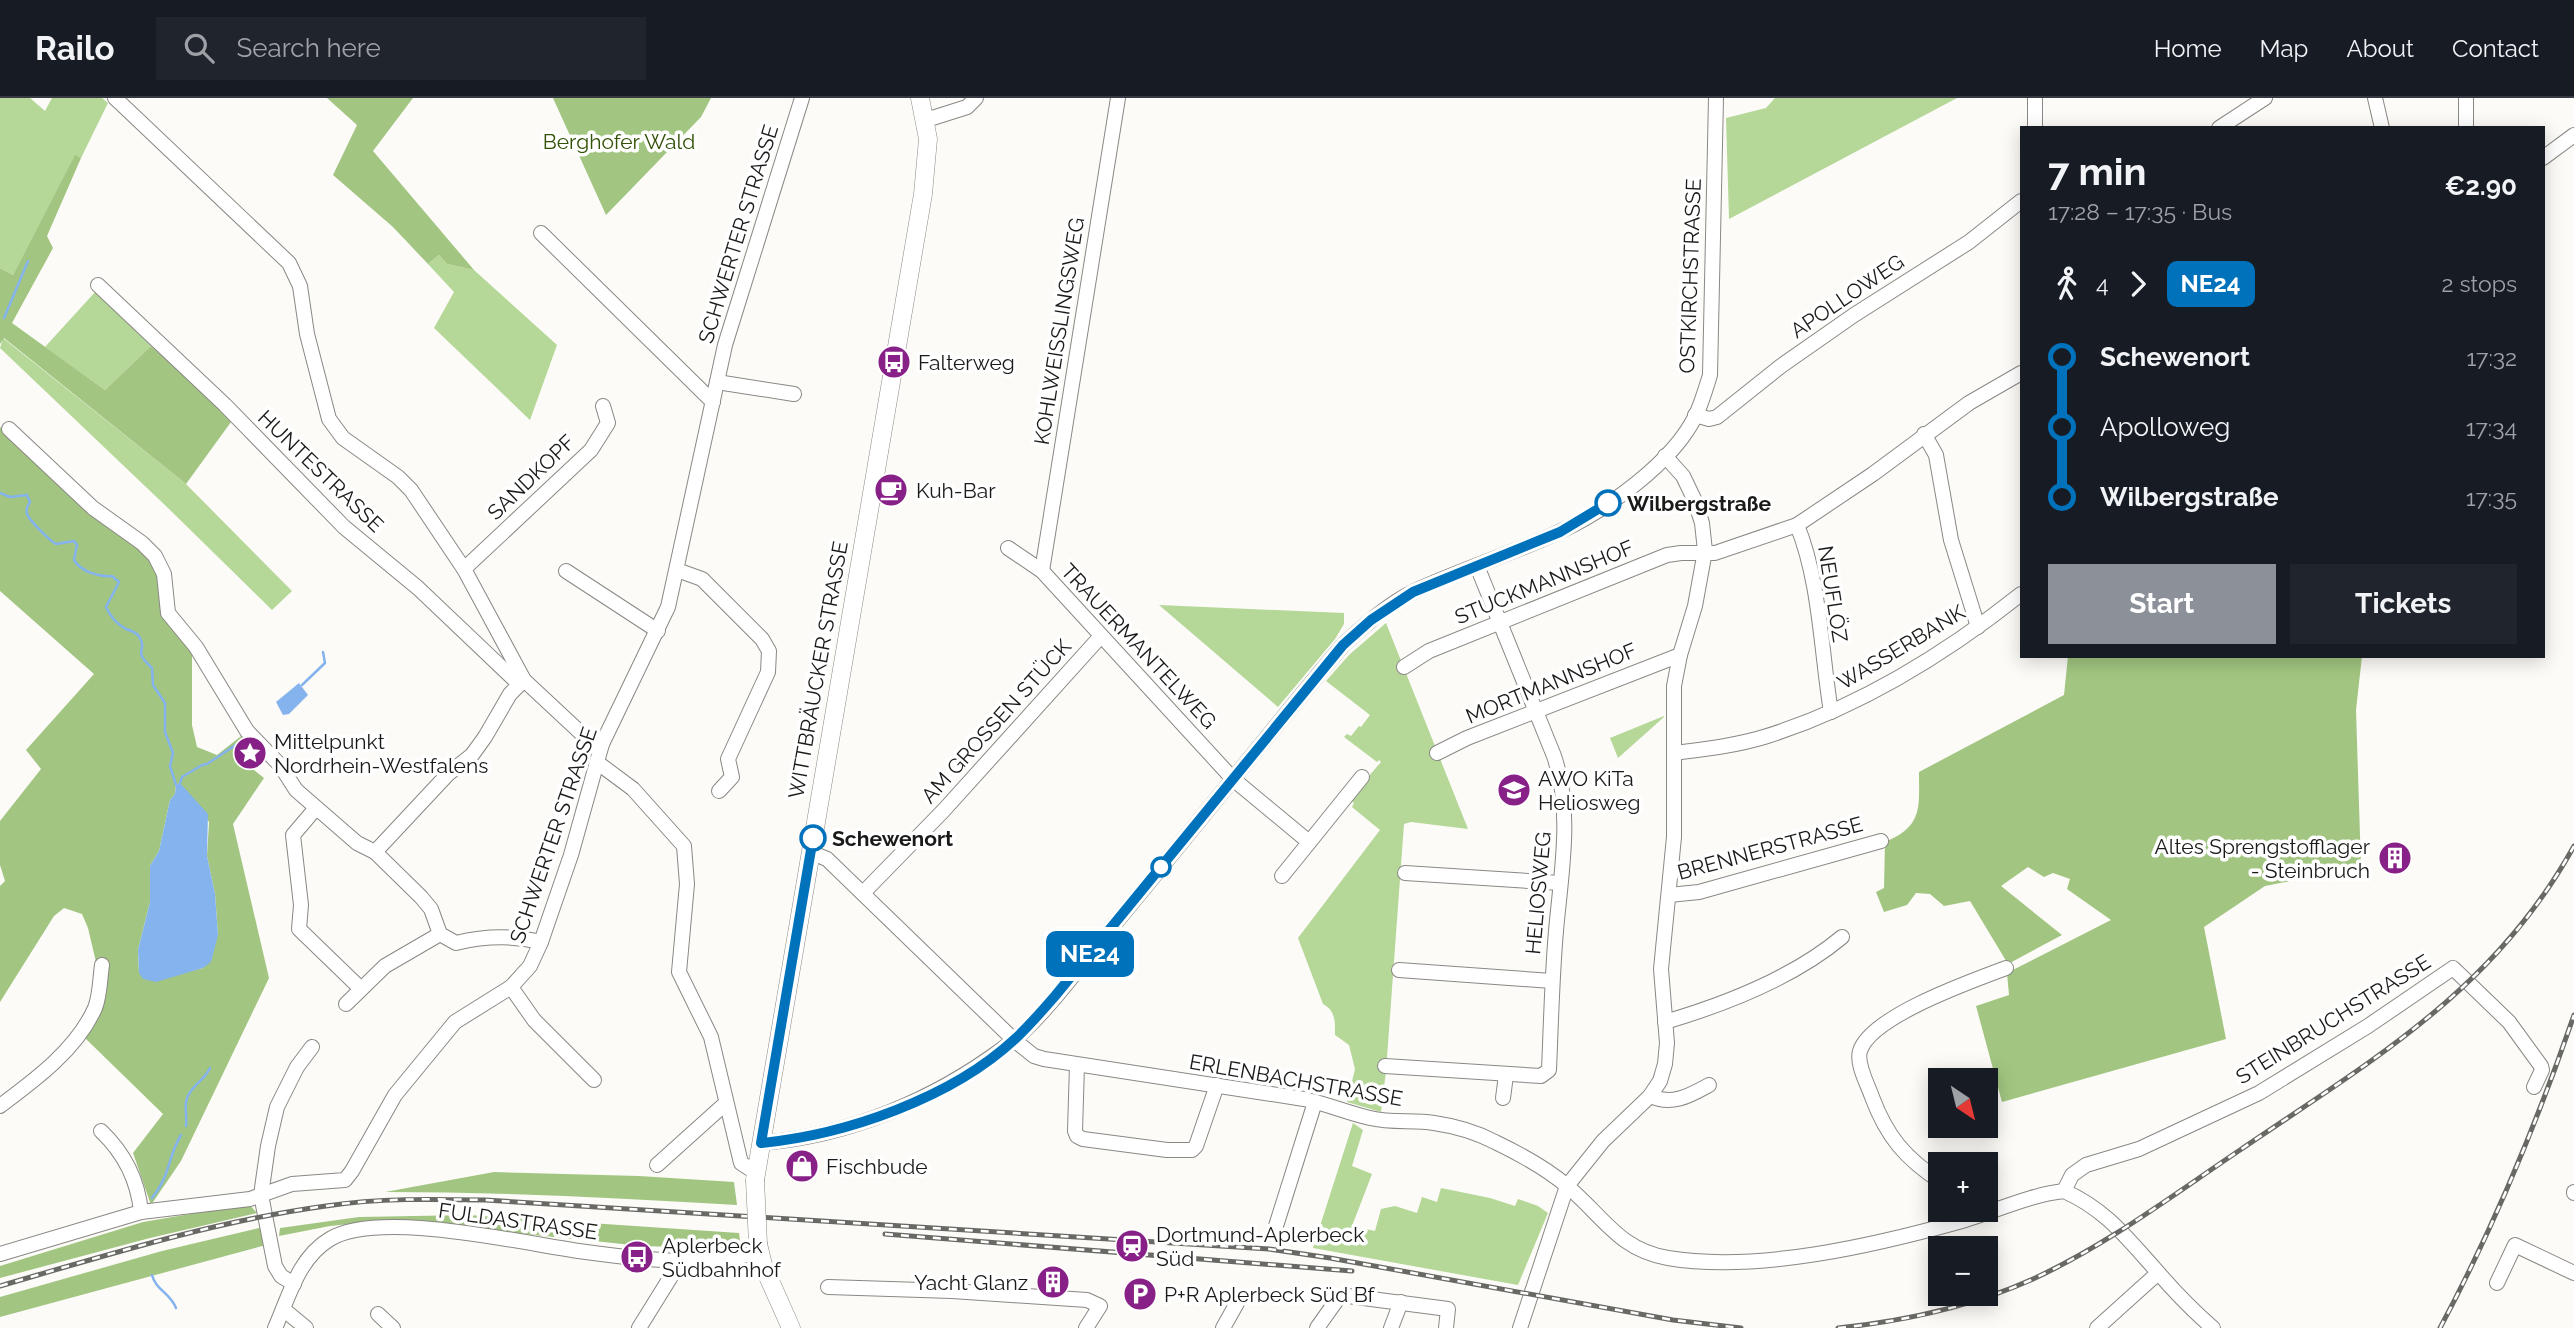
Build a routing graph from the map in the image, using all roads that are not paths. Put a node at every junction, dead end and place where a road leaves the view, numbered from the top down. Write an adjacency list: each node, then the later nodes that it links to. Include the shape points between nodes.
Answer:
1 (115, 98): 34 (street, via 289,263 300,286 329,419 352,447 411,489)
2 (802, 98): 22 (street, SCHWERTER STRASSE)
3 (920, 98): 11 (main road, WITTBRÄUCKER STRASSE)
4 (976, 98): 11 (street, via 967,107)
5 (1118, 98): 37 (street, KOHLWEISSLINGSWEG)
6 (1716, 98): 26 (street, OSTKIRCHSTRASSE, via 1710,375)
7 (2035, 98): 13 (street)
8 (2265, 98): 12 (street)
9 (2375, 98): 14 (street)
10 (2466, 98): 15 (street)
11 (926, 120): 59 (main road, WITTBRÄUCKER STRASSE, via 923,194)
12 (2236, 122)
13 (2035, 126)
14 (2382, 126)
15 (2466, 126)
16 (2574, 135): 17 (street)
17 (2545, 157)
18 (2020, 202): 26 (street, APOLLOWEG, via 1969,242 1781,366 1717,417)
19 (541, 233): 24 (street, SCHWERTER STRASSE)
20 (98, 285): 45 (street, HUNTESTRASSE, via 225,405 344,527)
21 (2020, 374): 28 (street)
22 (717, 382): 23 (street); 24 (street, SCHWERTER STRASSE)
23 (794, 394)
24 (713, 401): 35 (street, SCHWERTER STRASSE)
25 (603, 406): 34 (street, SANDKOPF, via 608,423 591,450)
26 (1696, 415): 29 (street, OSTKIRCHSTRASSE)
27 (9, 429): 55 (street, via 93,508 155,556 164,574 168,613 195,647 247,731)
28 (1924, 434): 30 (street); 40 (street, via 1937,456 1951,540)
29 (1665, 456): 32 (street, via 1683,476 1695,501); 33 (street, via 1593,513 1560,532)
30 (1797, 525): 32 (street, via 1733,548); 47 (street, NEUFLÖZ, via 1812,573)
31 (1008, 548): 37 (street, TRAUERMANTELWEG)
32 (1706, 551): 39 (street, STUCKMANNSHOF, via 1668,555); 43 (street)
33 (1477, 566): 39 (street, HELIOSWEG); 53 (street, via 1413,592 1371,620 1343,645)
34 (464, 569): 45 (street)
35 (677, 570): 41 (street, SCHWERTER STRASSE); 54 (street, via 702,579 769,651 768,672 728,759 732,777)
36 (566, 571): 41 (street)
37 (1042, 571): 42 (street, TRAUERMANTELWEG)
38 (2020, 595): 40 (street, WASSERBANK)
39 (1500, 622): 44 (street, STUCKMANNSHOF, via 1429,651); 46 (street, HELIOSWEG)
40 (1978, 627): 47 (street, WASSERBANK, via 1903,676)
41 (658, 631): 48 (street, SCHWERTER STRASSE)
42 (1101, 636): 53 (street, TRAUERMANTELWEG); 63 (street, AM GROSSEN STÜCK)
43 (1680, 655): 46 (street, MORTMANNSHOF); 50 (street, via 1674,686)
44 (1404, 667)
45 (521, 682): 48 (street, HUNTESTRASSE, via 583,735); 58 (street, via 472,755 447,774)
46 (1535, 711): 49 (street, MORTMANNSHOF); 62 (street, HELIOSWEG, via 1560,772 1566,810)
47 (1831, 712): 50 (street, WASSERBANK, via 1751,741)
48 (603, 744): 51 (street, SCHWERTER STRASSE)
49 (1437, 753)
50 (1674, 753): 64 (street)
51 (598, 763): 67 (street, SCHWERTER STRASSE); 88 (street, via 633,789 684,846 687,884 679,972 711,1037)
52 (1362, 777): 57 (street)
53 (1233, 779): 57 (street, TRAUERMANTELWEG); 76 (street)
54 (719, 791)
55 (316, 808): 58 (street, via 357,844); 73 (street, via 293,835 299,929)
56 (1881, 841): 64 (street, BRENNERSTRASSE, via 1699,892)
57 (1309, 842): 61 (street)
58 (375, 852): 65 (street, via 431,909)
59 (810, 852): 63 (street, ERLENBACHSTRASSE, via 827,859); 91 (main road, WITTBRÄUCKER STRASSE)
60 (1405, 873): 62 (street)
61 (1282, 876)
62 (1560, 883): 71 (street, HELIOSWEG)
63 (863, 893): 76 (street, ERLENBACHSTRASSE)
64 (1670, 895): 75 (street, via 1661,969)
65 (440, 934): 67 (street, via 456,943 518,936); 73 (street, via 396,958)
66 (1842, 937): 75 (street, via 1822,954 1754,989)
67 (541, 942): 72 (street, SCHWERTER STRASSE, via 530,966)
68 (102, 965): 89 (street, via 96,1006 82,1031 27,1087)
69 (2006, 968): 93 (street, via 1885,1023 1860,1052 1886,1131)
70 (1399, 970): 71 (street)
71 (1552, 981): 80 (street, HELIOSWEG, via 1549,1070 1541,1076)
72 (511, 987): 81 (street, via 534,1020); 97 (street, SCHWERTER STRASSE, via 455,1022 395,1095 345,1180 292,1184)
73 (360, 988): 74 (street)
74 (346, 1004)
75 (1665, 1022): 85 (street, via 1665,1064)
76 (1014, 1040): 78 (street, ERLENBACHSTRASSE, via 1034,1056); 91 (street, via 935,1093 906,1106 834,1130)
77 (312, 1047): 97 (street, via 276,1107)
78 (1077, 1065): 82 (street, ERLENBACHSTRASSE); 82 (street, via 1075,1131 1083,1139 1192,1150)
79 (1385, 1066): 80 (street, HELIOSWEG)
80 (1506, 1075): 86 (street)
81 (594, 1080)
82 (1217, 1085): 87 (street, ERLENBACHSTRASSE)
83 (1709, 1085): 85 (street, via 1673,1101)
84 (2534, 1087): 96 (street, STEINBRUCHSTRASSE, via 2541,1066 2509,1022 2453,968 2259,1093 2139,1149 2086,1165 2072,1175)
85 (1650, 1096): 95 (street, via 1603,1141)
86 (1503, 1098)
87 (1315, 1102): 95 (street, ERLENBACHSTRASSE, via 1371,1118 1433,1123 1472,1132); 101 (street)
88 (726, 1103): 92 (street); 94 (street, via 740,1163)
89 (0, 1106)
90 (101, 1131): 99 (street, via 123,1155)
91 (761, 1143): 94 (main road, WITTBRÄUCKER STRASSE)
92 (657, 1165)
93 (1928, 1172)
94 (755, 1176): 102 (main road, WITTBRÄUCKER STRASSE, bridge)
95 (1567, 1186): 100 (street, ERLENBACHSTRASSE, via 1630,1246 1687,1261 1797,1255 1899,1238); 124 (street)
96 (2064, 1191): 98 (street, ERLENBACHSTRASSE); 105 (street, via 2118,1226)
97 (261, 1195): 99 (street); 108 (street, via 275,1266)
98 (1998, 1208)
99 (141, 1212): 103 (street)
100 (1950, 1222)
101 (1276, 1226)
102 (759, 1248): 104 (street, FULDASTRASSE, via 708,1262); 118 (main road, WITTBRÄUCKER STRASSE)
103 (0, 1254)
104 (680, 1262): 108 (street, FULDASTRASSE, via 383,1226 351,1230 329,1240 310,1255); 117 (street)
105 (2158, 1273): 125 (street); 126 (street)
106 (2574, 1273): 107 (street, via 2515,1245)
107 (2497, 1283)
108 (293, 1284): 112 (street)
109 (828, 1287): 119 (street, via 1087,1300 1100,1306)
110 (1401, 1302): 121 (street, via 1339,1297); 122 (street); 123 (street, via 1448,1309)
111 (1237, 1303): 120 (street)
112 (283, 1309): 114 (street); 115 (street)
113 (378, 1314): 116 (street)
114 (275, 1328)
115 (306, 1328)
116 (393, 1328)
117 (639, 1328)
118 (791, 1328)
119 (1086, 1328)
120 (1223, 1328)
121 (1317, 1328)
122 (1391, 1328)
123 (1446, 1328)
124 (1520, 1328)
125 (2097, 1328)
126 (2213, 1328)

